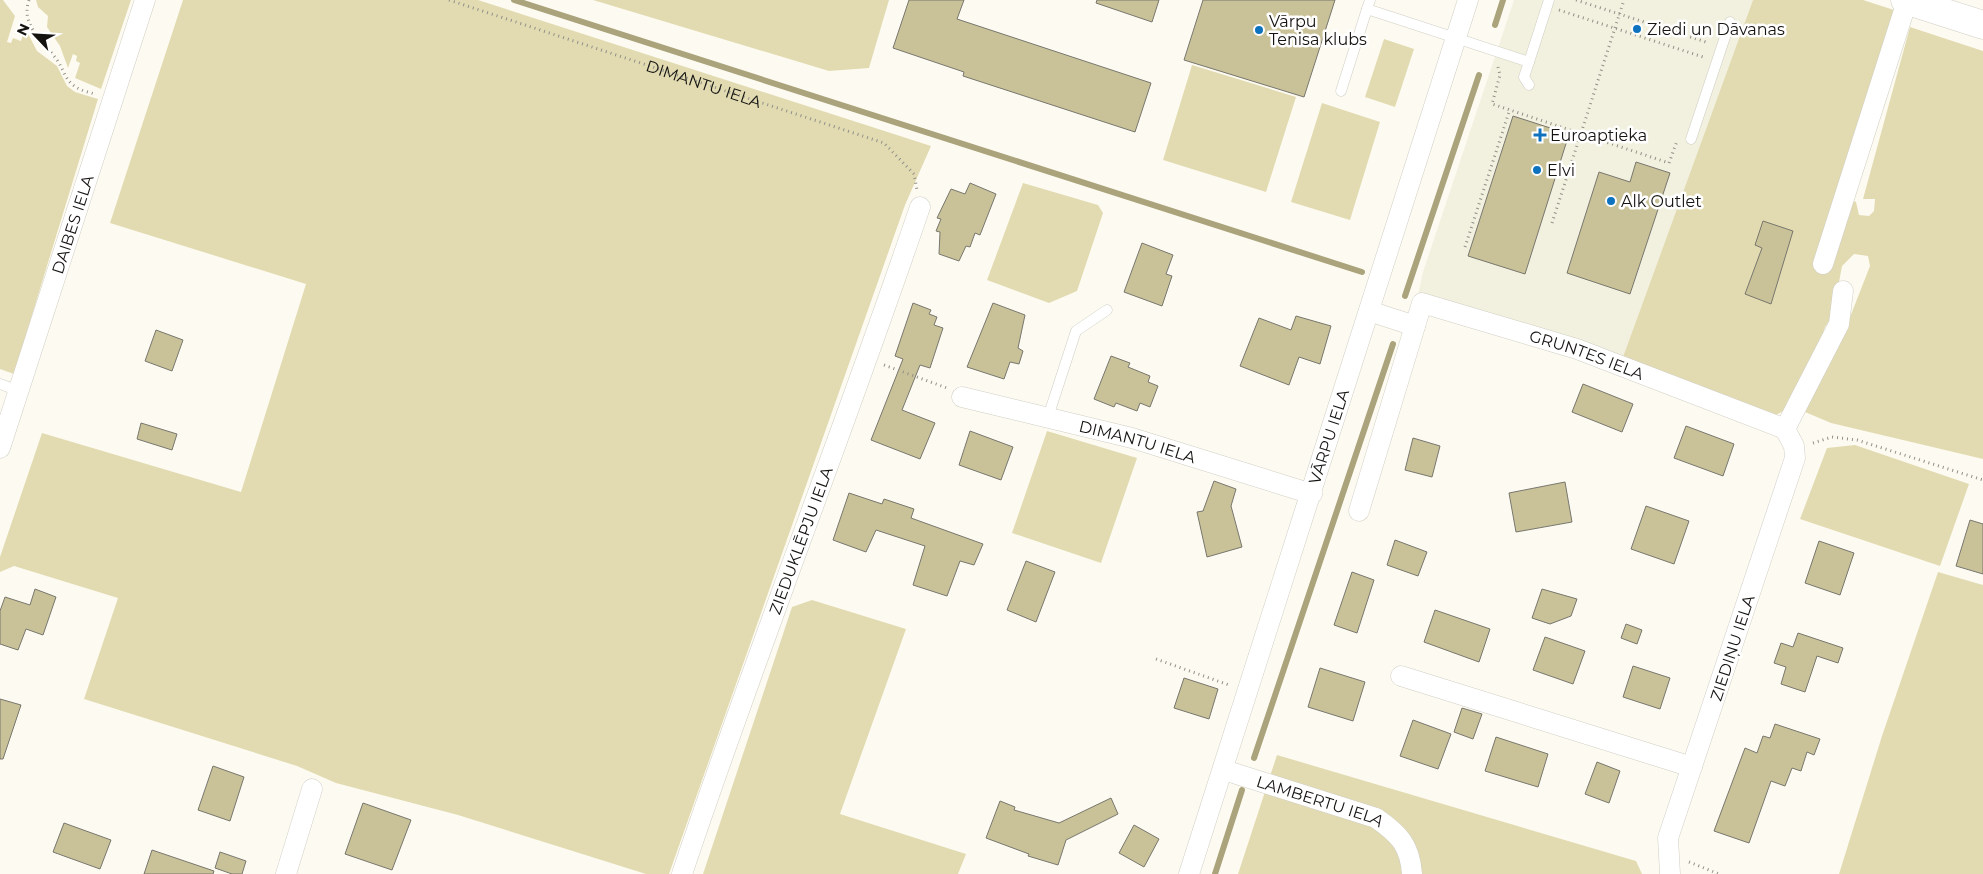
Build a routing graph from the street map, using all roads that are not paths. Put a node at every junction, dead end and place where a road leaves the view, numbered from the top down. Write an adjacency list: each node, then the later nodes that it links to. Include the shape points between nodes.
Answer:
1 (145, 0): 20 (street, DAIBES IELA)
2 (1468, 0): 8 (street, VĀRPU IELA)
3 (1906, 0): 7 (street); 14 (street)
4 (1548, 3): 9 (lane)
5 (1368, 5): 8 (lane); 11 (lane)
6 (1730, 22): 12 (lane)
7 (1983, 25)
8 (1455, 38): 9 (lane); 17 (street, VĀRPU IELA)
9 (1529, 62): 10 (lane, via 1524,77)
10 (1529, 85)
11 (1341, 91)
12 (1691, 139)
13 (920, 207): 33 (street, ZIEDUKLĒPJU IELA)
14 (1823, 264)
15 (1843, 290): 23 (street, ZIEDIŅU IELA, via 1839,324)
16 (1107, 310): 22 (lane, via 1076,331)
17 (1370, 311): 18 (street); 25 (street, VĀRPU IELA)
18 (1415, 326): 23 (street, GRUNTES IELA, via 1422,304 1577,349); 26 (street)
19 (0, 384): 20 (lane)
20 (19, 391): 24 (street, DAIBES IELA)
21 (962, 397): 22 (street, DIMANTU IELA)
22 (1048, 417): 25 (street, DIMANTU IELA, via 1132,438)
23 (1792, 444): 28 (street, ZIEDIŅU IELA)
24 (0, 448)
25 (1312, 494): 29 (street, VĀRPU IELA)
26 (1359, 511)
27 (1401, 676): 28 (street)
28 (1692, 767): 31 (street, ZIEDIŅU IELA)
29 (1224, 770): 34 (street, VĀRPU IELA); 35 (street, LAMBERTU IELA, via 1376,818 1397,833 1411,861)
30 (312, 789): 32 (street)
31 (1669, 856)
32 (286, 874)
33 (682, 874)
34 (1189, 874)
35 (1412, 874)

